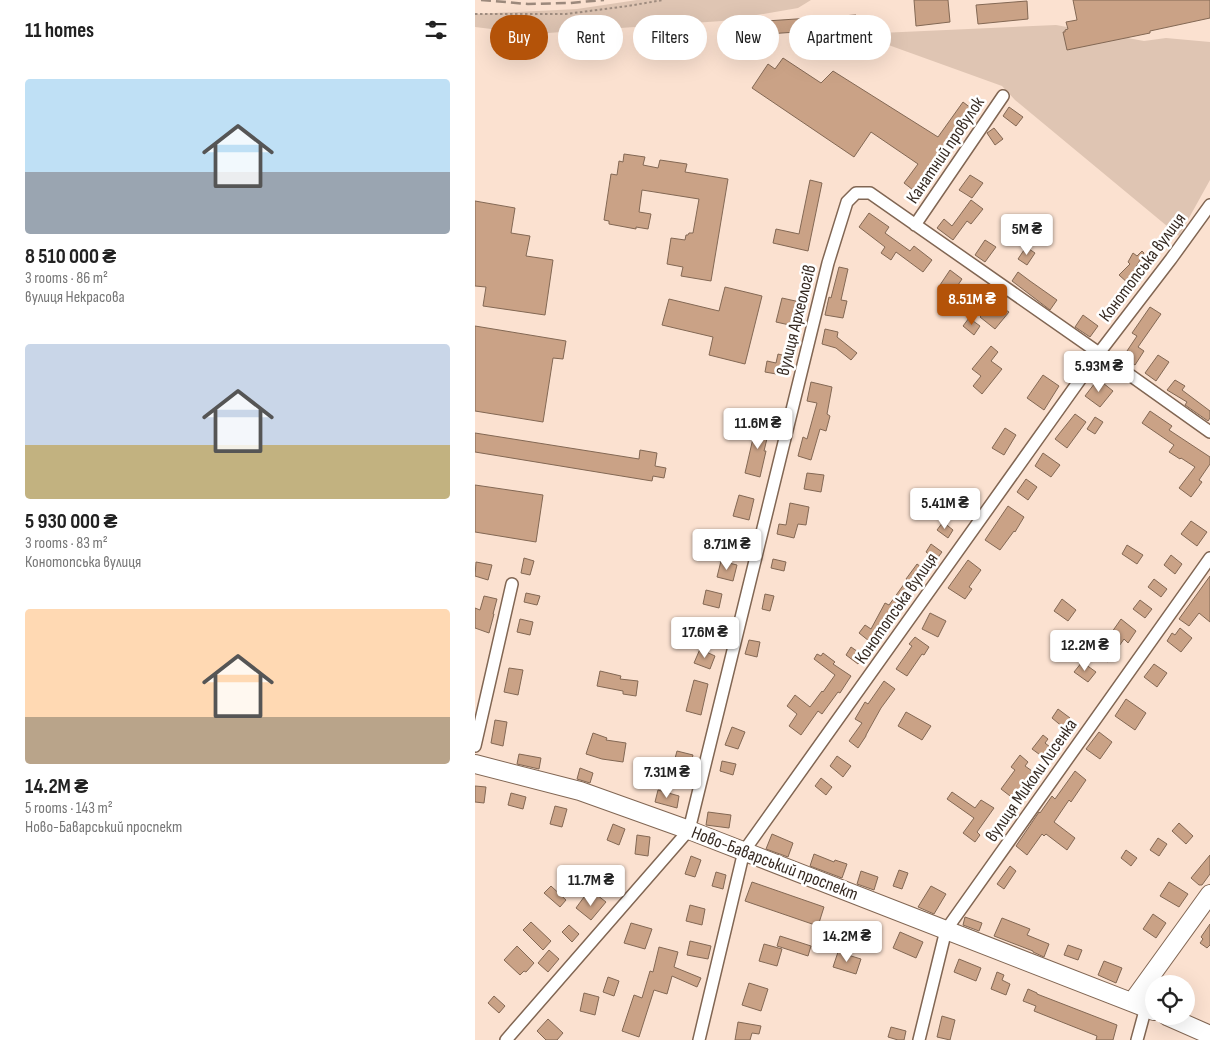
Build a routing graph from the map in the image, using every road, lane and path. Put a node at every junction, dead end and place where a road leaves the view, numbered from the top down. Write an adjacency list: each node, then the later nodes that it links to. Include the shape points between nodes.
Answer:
1 (663, 0): 2 (path, via 566,14)
2 (475, 14)
3 (1003, 96): 5 (street, Канатний провулок)
4 (1210, 205): 6 (street, Конотопська вулиця)
5 (915, 225): 6 (street); 12 (street, вулиця Археологів, via 870,193 856,193 847,202 828,263)
6 (1099, 353): 7 (street); 13 (street, Конотопська вулиця)
7 (1210, 432)
8 (1210, 558): 15 (street, вулиця Миколи Лисенка)
9 (513, 584): 10 (street)
10 (475, 746)
11 (475, 764): 12 (main road, Ново-Баварський проспект, via 580,791)
12 (689, 830): 13 (main road, Ново-Баварський проспект); 19 (street, вулиця Археологів)
13 (745, 851): 15 (main road, Ново-Баварський проспект); 20 (street, Конотопська вулиця)
14 (1210, 894): 16 (main road)
15 (946, 930): 16 (main road, Ново-Баварський проспект); 21 (street, вулиця Миколи Лисенка)
16 (1144, 1006): 22 (street)
17 (1187, 1025): 18 (main road)
18 (1210, 1035)
19 (506, 1040)
20 (699, 1040)
21 (919, 1040)
22 (1137, 1040)

